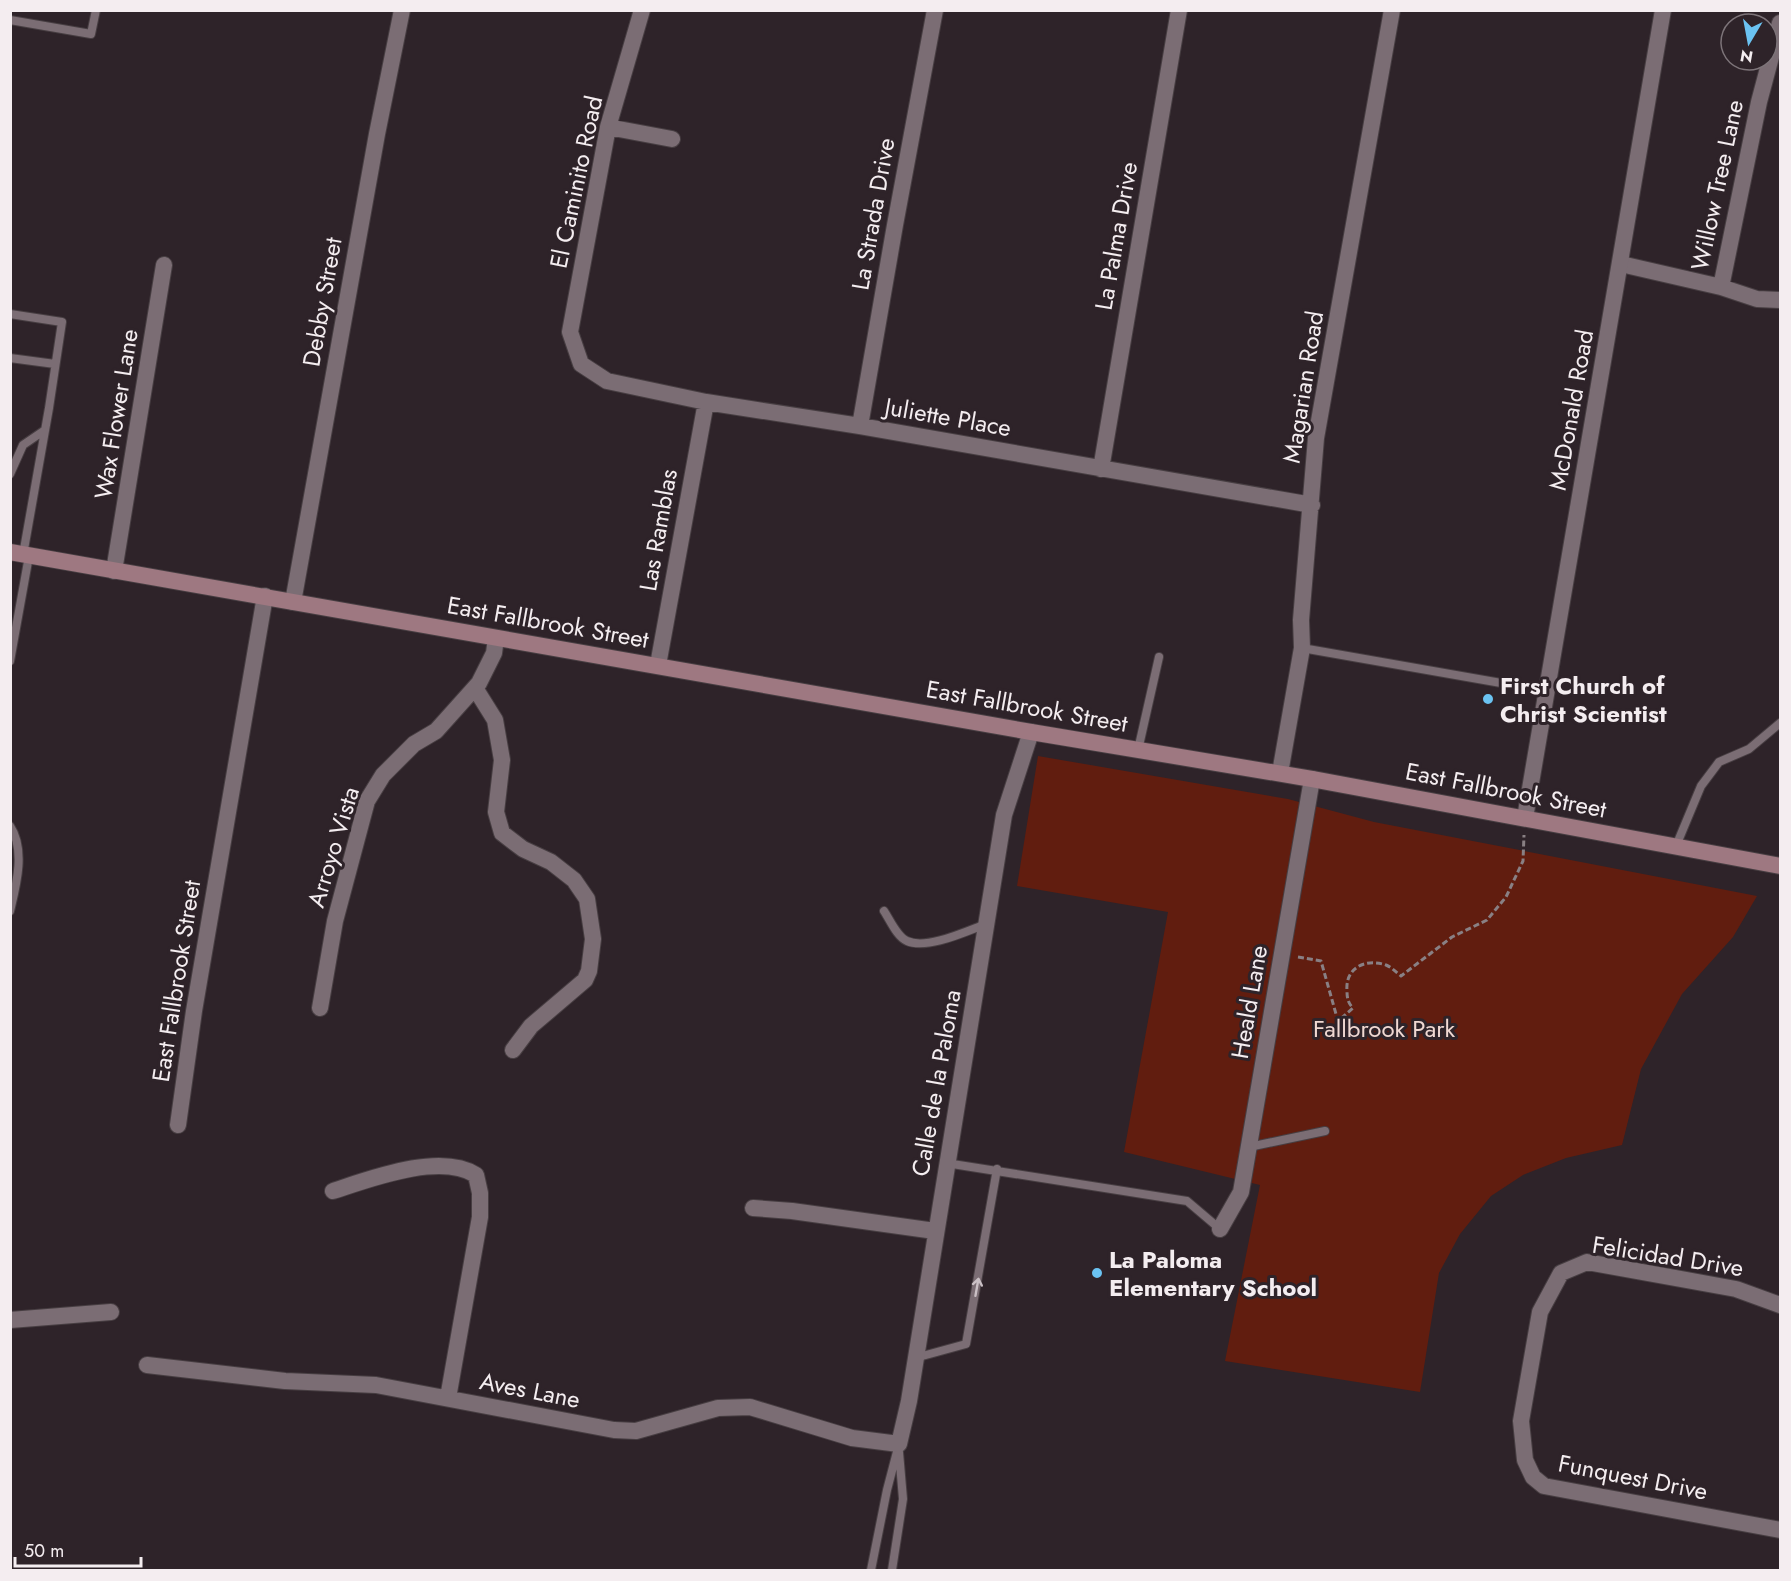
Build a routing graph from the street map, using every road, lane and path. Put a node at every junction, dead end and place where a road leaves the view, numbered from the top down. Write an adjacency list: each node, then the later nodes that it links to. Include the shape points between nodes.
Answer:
1 (96, 10): 8 (lane, via 91,34)
2 (402, 10): 29 (street, Debby Street)
3 (642, 10): 10 (street, El Caminito Road)
4 (935, 10): 21 (street, La Strada Drive)
5 (1179, 10): 23 (street, La Palma Drive)
6 (1392, 10): 25 (street, Magarian Road, via 1316,438)
7 (1663, 10): 12 (street, McDonald Road)
8 (10, 20)
9 (1780, 23): 14 (street, Willow Tree Lane, via 1759,102)
10 (608, 127): 11 (street); 19 (street, El Caminito Road, via 570,332)
11 (672, 139)
12 (1621, 264): 14 (street); 36 (street, McDonald Road)
13 (164, 265): 27 (street, Wax Flower Lane)
14 (1721, 288): 15 (street, via 1757,299)
15 (1780, 300)
16 (10, 314): 18 (lane, via 62,322)
17 (10, 358): 18 (lane)
18 (56, 364): 22 (lane)
19 (581, 364): 20 (street, Juliette Place, via 607,381)
20 (706, 402): 21 (street, Juliette Place); 34 (street, Las Ramblas)
21 (860, 426): 23 (street, Juliette Place)
22 (45, 430): 24 (lane, via 23,445); 26 (lane)
23 (1101, 468): 25 (street, Juliette Place)
24 (10, 474)
25 (1312, 505): 31 (street, Magarian Road)
26 (21, 554): 27 (main road, East Fallbrook Street); 33 (lane)
27 (114, 571): 28 (main road, East Fallbrook Street)
28 (265, 596): 29 (main road, East Fallbrook Street); 52 (street, East Fallbrook Street)
29 (293, 602): 30 (main road, East Fallbrook Street)
30 (496, 638): 34 (main road, East Fallbrook Street); 35 (street, Arroyo Vista, via 494,653)
31 (1302, 648): 36 (lane); 40 (street, Magarian Road)
32 (1159, 657): 39 (lane)
33 (10, 661)
34 (658, 665): 38 (main road, East Fallbrook Street)
35 (474, 688): 50 (street, Arroyo Vista, via 436,731 414,744 383,775 367,801 335,921); 51 (street, via 495,720 502,760 496,812 502,833 574,880 587,899 593,939 585,980 531,1026)
36 (1547, 691): 42 (street, McDonald Road)
37 (1780, 723): 44 (lane, via 1749,749 1719,762 1701,786)
38 (1031, 732): 39 (main road, East Fallbrook Street); 48 (street, Calle de la Paloma, via 1004,814)
39 (1138, 750): 40 (main road, East Fallbrook Street)
40 (1281, 773): 41 (main road, East Fallbrook Street)
41 (1312, 778): 42 (main road, East Fallbrook Street); 49 (street, Heald Lane)
42 (1525, 818): 44 (main road, East Fallbrook Street); 49 (path, via 1523,861 1506,897 1486,920 1452,937 1401,976 1388,965 1369,963 1358,967 1346,980 1347,998 1353,1008 1338,1021 1321,961)
43 (10, 826): 46 (lane, via 15,833 19,870)
44 (1676, 846): 45 (main road, East Fallbrook Street)
45 (1780, 866)
46 (10, 911)
47 (884, 911): 48 (lane, via 900,937 915,943 936,941)
48 (986, 924): 55 (street, Calle de la Paloma)
49 (1282, 955): 54 (street, Heald Lane)
50 (320, 1008)
51 (513, 1050)
52 (178, 1125)
53 (1324, 1131): 54 (lane)
54 (1248, 1147): 59 (street, Heald Lane, via 1241,1192)
55 (946, 1163): 56 (lane); 60 (street, Calle de la Paloma)
56 (997, 1169): 59 (lane, via 1187,1201); 65 (lane, one-way to 56, via 966,1344)
57 (333, 1191): 67 (street, via 414,1168 466,1168 476,1175 480,1217)
58 (753, 1208): 60 (street)
59 (1220, 1229)
60 (935, 1231): 65 (street, Calle de la Paloma)
61 (1780, 1305): 64 (street, Felicidad Drive, via 1736,1288 1587,1262 1561,1273 1540,1312)
62 (111, 1312): 63 (street)
63 (10, 1320)
64 (1533, 1353): 69 (street, Funquest Drive, via 1521,1421 1525,1460 1533,1477 1544,1486)
65 (915, 1358): 68 (street, Calle de la Paloma)
66 (147, 1365): 67 (street, Aves Lane, via 285,1381 376,1385)
67 (448, 1398): 68 (street, Aves Lane, via 636,1431 718,1408 750,1407 852,1438)
68 (898, 1444): 70 (lane); 71 (lane, via 903,1499)
69 (1780, 1530)
70 (871, 1570)
71 (892, 1570)

